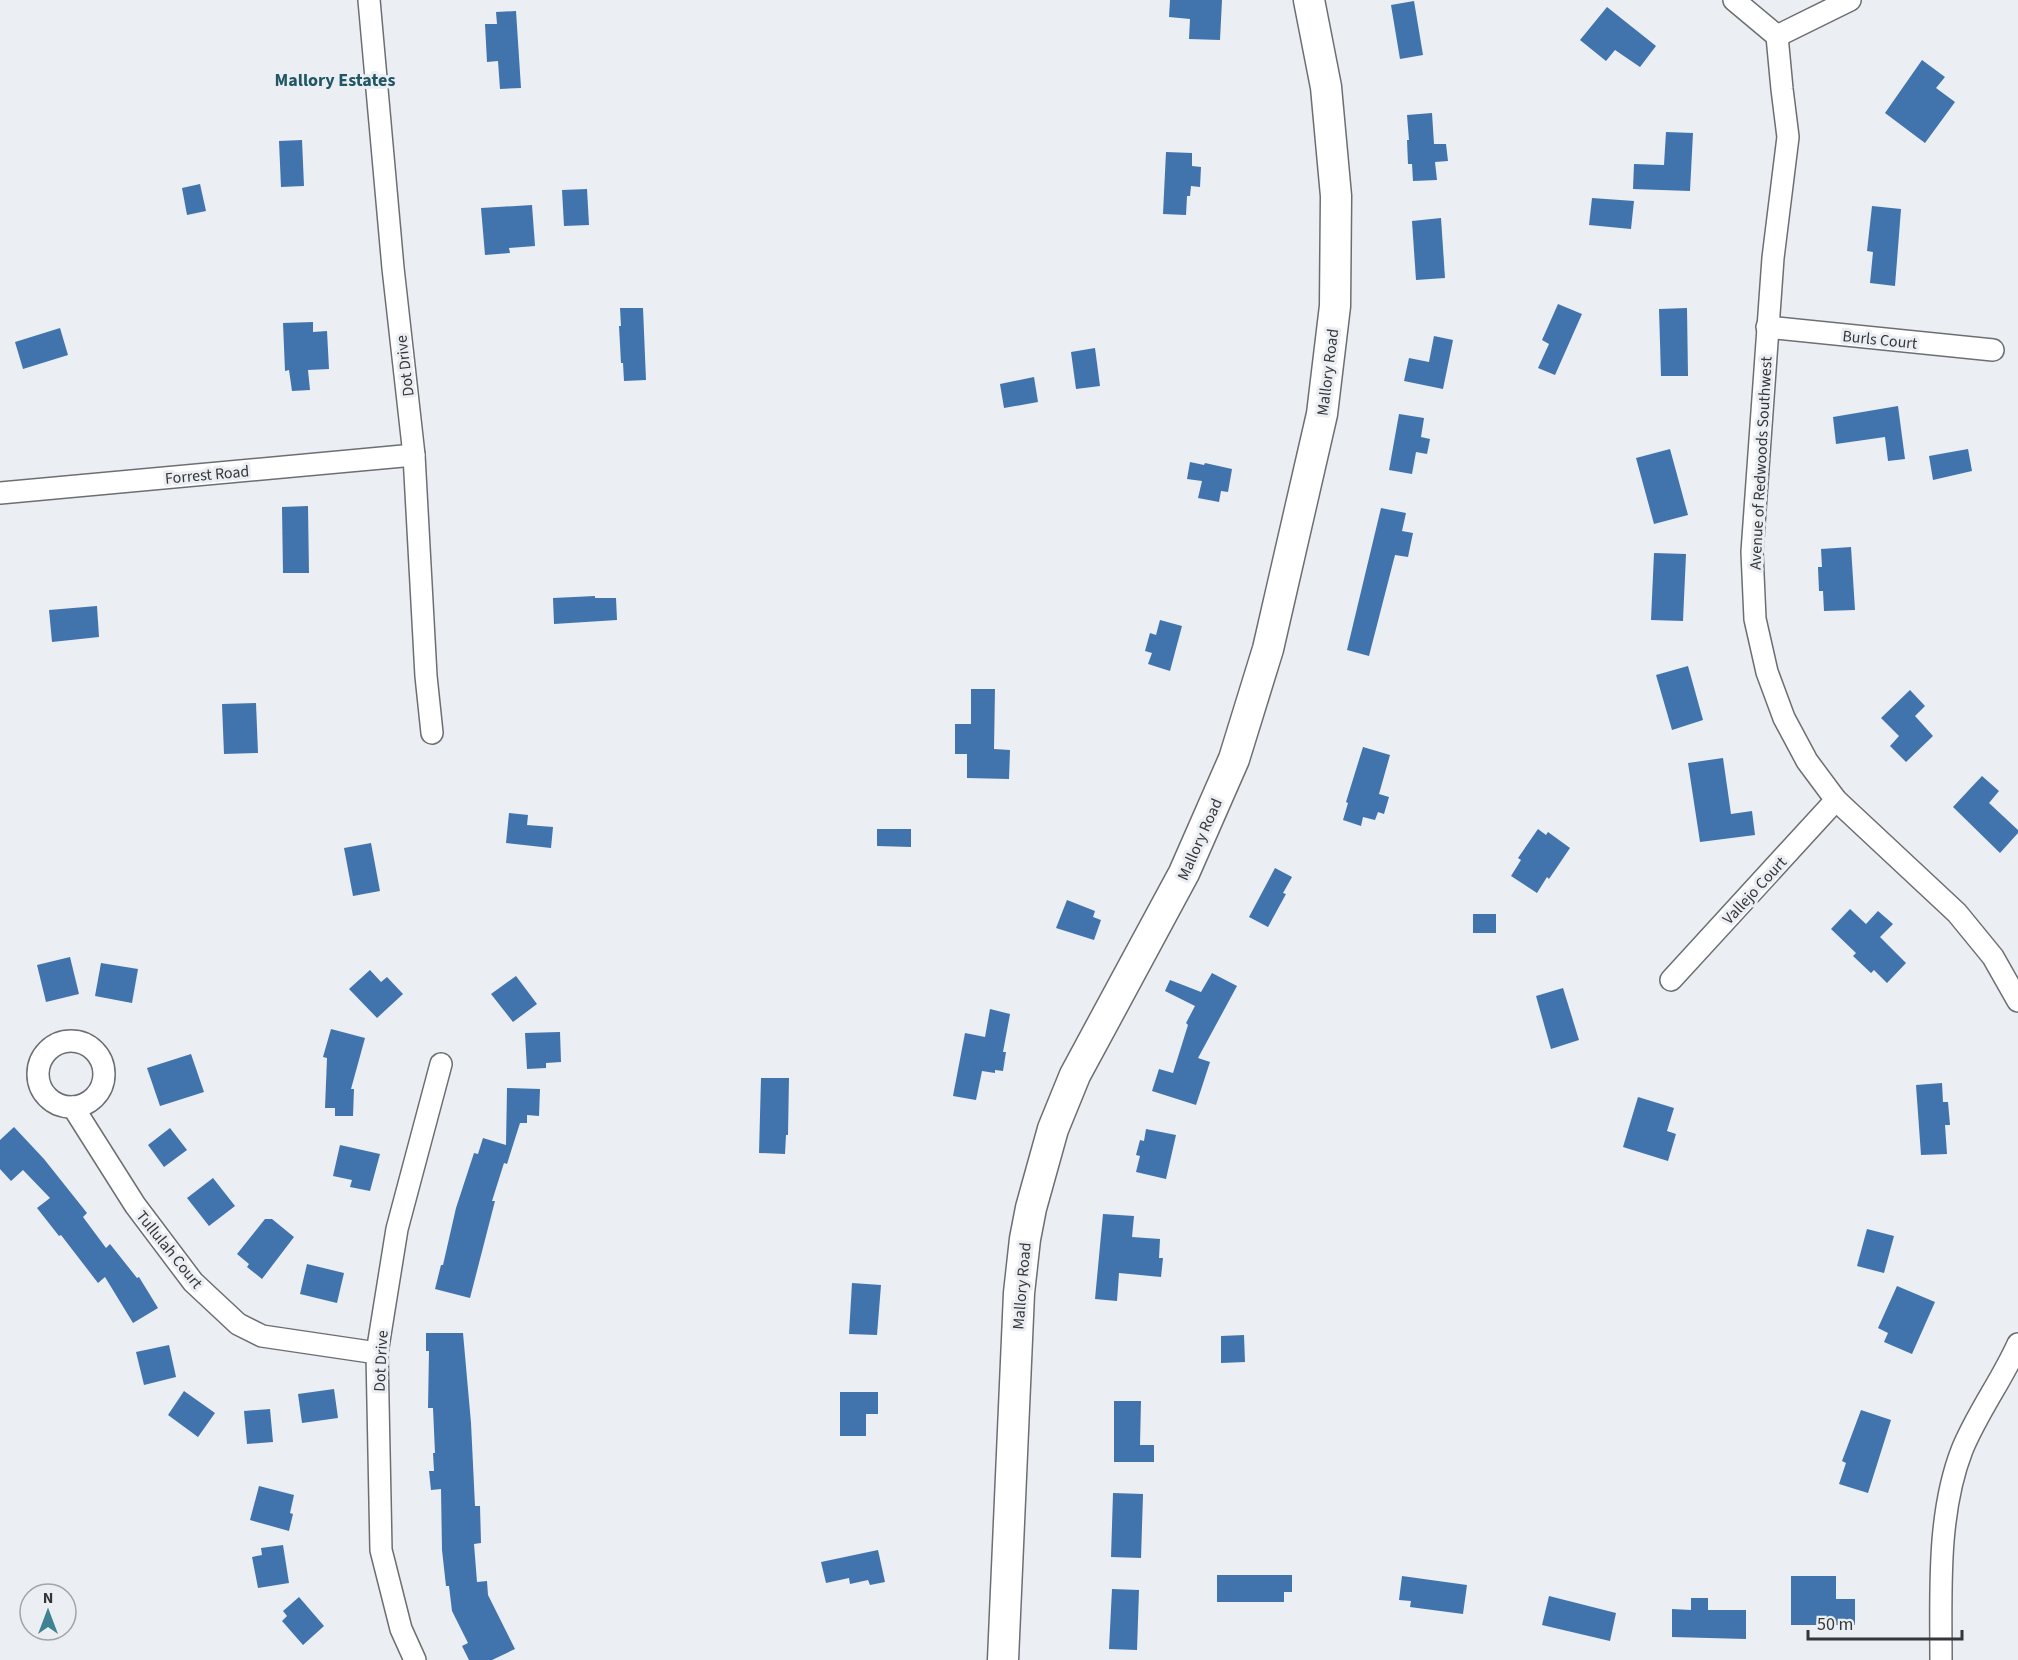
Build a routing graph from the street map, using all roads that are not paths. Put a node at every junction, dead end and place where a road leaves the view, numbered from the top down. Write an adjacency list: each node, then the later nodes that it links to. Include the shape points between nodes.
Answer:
1 (369, 0): 8 (street, Dot Drive)
2 (1309, 0): 19 (street, Mallory Road, via 1326,87 1336,196 1335,306 1323,414 1268,649 1234,759 1184,873 1075,1075 1035,1186 1019,1293)
3 (1734, 0): 5 (street)
4 (1850, 0): 5 (street)
5 (1777, 36): 6 (street, Avenue of Redwoods Southwest, via 1788,137)
6 (1767, 327): 7 (street, Burls Court); 11 (street, Avenue of Redwoods Southwest, via 1752,552 1755,619 1767,672 1784,718 1807,761)
7 (1993, 350)
8 (414, 455): 9 (street, Forrest Road); 10 (street, Dot Drive)
9 (0, 493)
10 (432, 733)
11 (1836, 800): 12 (street, Vallejo Court); 13 (street, Avenue of Redwoods Southwest, via 1957,913 1993,957)
12 (1671, 980)
13 (2018, 1001)
14 (441, 1064): 17 (street, Dot Drive, via 397,1229)
15 (73, 1107): 17 (street, Tullulah Court, via 135,1205 193,1282 238,1324 262,1336)
16 (2018, 1344): 20 (street, via 1962,1449 1947,1499)
17 (377, 1353): 18 (street, Dot Drive, via 381,1550 401,1629)
18 (415, 1660)
19 (1003, 1660)
20 (1941, 1660)

